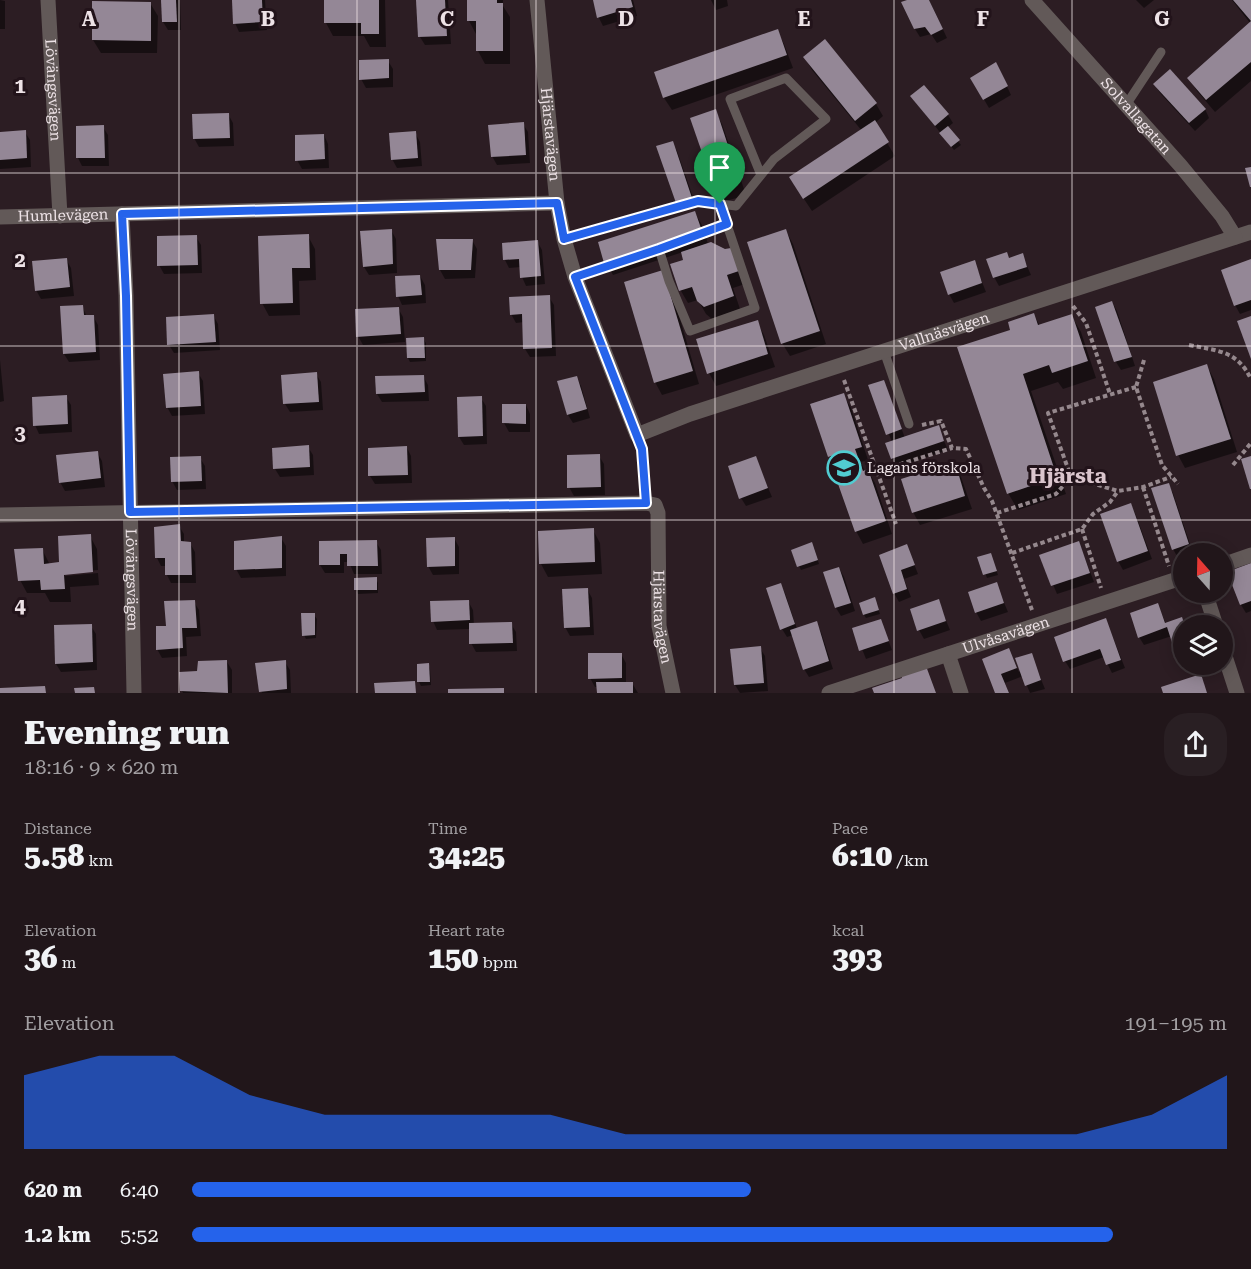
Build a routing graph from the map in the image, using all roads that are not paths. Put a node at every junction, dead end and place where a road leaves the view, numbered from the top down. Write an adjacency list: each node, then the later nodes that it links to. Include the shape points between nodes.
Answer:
1 (48, 0): 10 (street, Lövängsvägen)
2 (537, 0): 7 (street, Hjärstavägen)
3 (1032, 0): 5 (street, Solvallagatan)
4 (1161, 52): 5 (lane)
5 (1126, 105): 14 (street, Solvallagatan, via 1222,216)
6 (761, 175): 6 (lane, via 774,159 826,119 786,78 730,99); 8 (lane, via 736,206)
7 (557, 203): 9 (street, Humlevägen); 15 (street, Hjärstavägen)
8 (720, 204): 12 (lane); 15 (lane, via 698,201)
9 (122, 214): 10 (street, Humlevägen); 21 (street, Lövängsvägen)
10 (60, 216): 11 (street, Humlevägen)
11 (0, 217)
12 (727, 224): 16 (lane); 16 (lane, via 755,308 690,331)
13 (1251, 232): 14 (street, Vallnäsvägen)
14 (1235, 237): 18 (street, Vallnäsvägen)
15 (564, 239): 17 (street, Hjärstavägen)
16 (659, 249): 17 (lane)
17 (575, 277): 20 (street, Hjärstavägen)
18 (884, 351): 19 (lane); 20 (street, Vallnäsvägen)
19 (909, 424)
20 (637, 435)
21 (130, 512): 22 (street); 28 (street, Lövängsvägen); 29 (street, Hjärstavägen, via 651,504 658,513 659,626)
22 (0, 514)
23 (1251, 555): 24 (street)
24 (1233, 561)
25 (1173, 581): 26 (street, Ulvåsavägen)
26 (948, 654): 30 (street, Ulvåsavägen); 31 (street)
27 (1231, 675): 32 (street)
28 (134, 693)
29 (673, 693)
30 (829, 693)
31 (961, 693)
32 (1237, 693)

